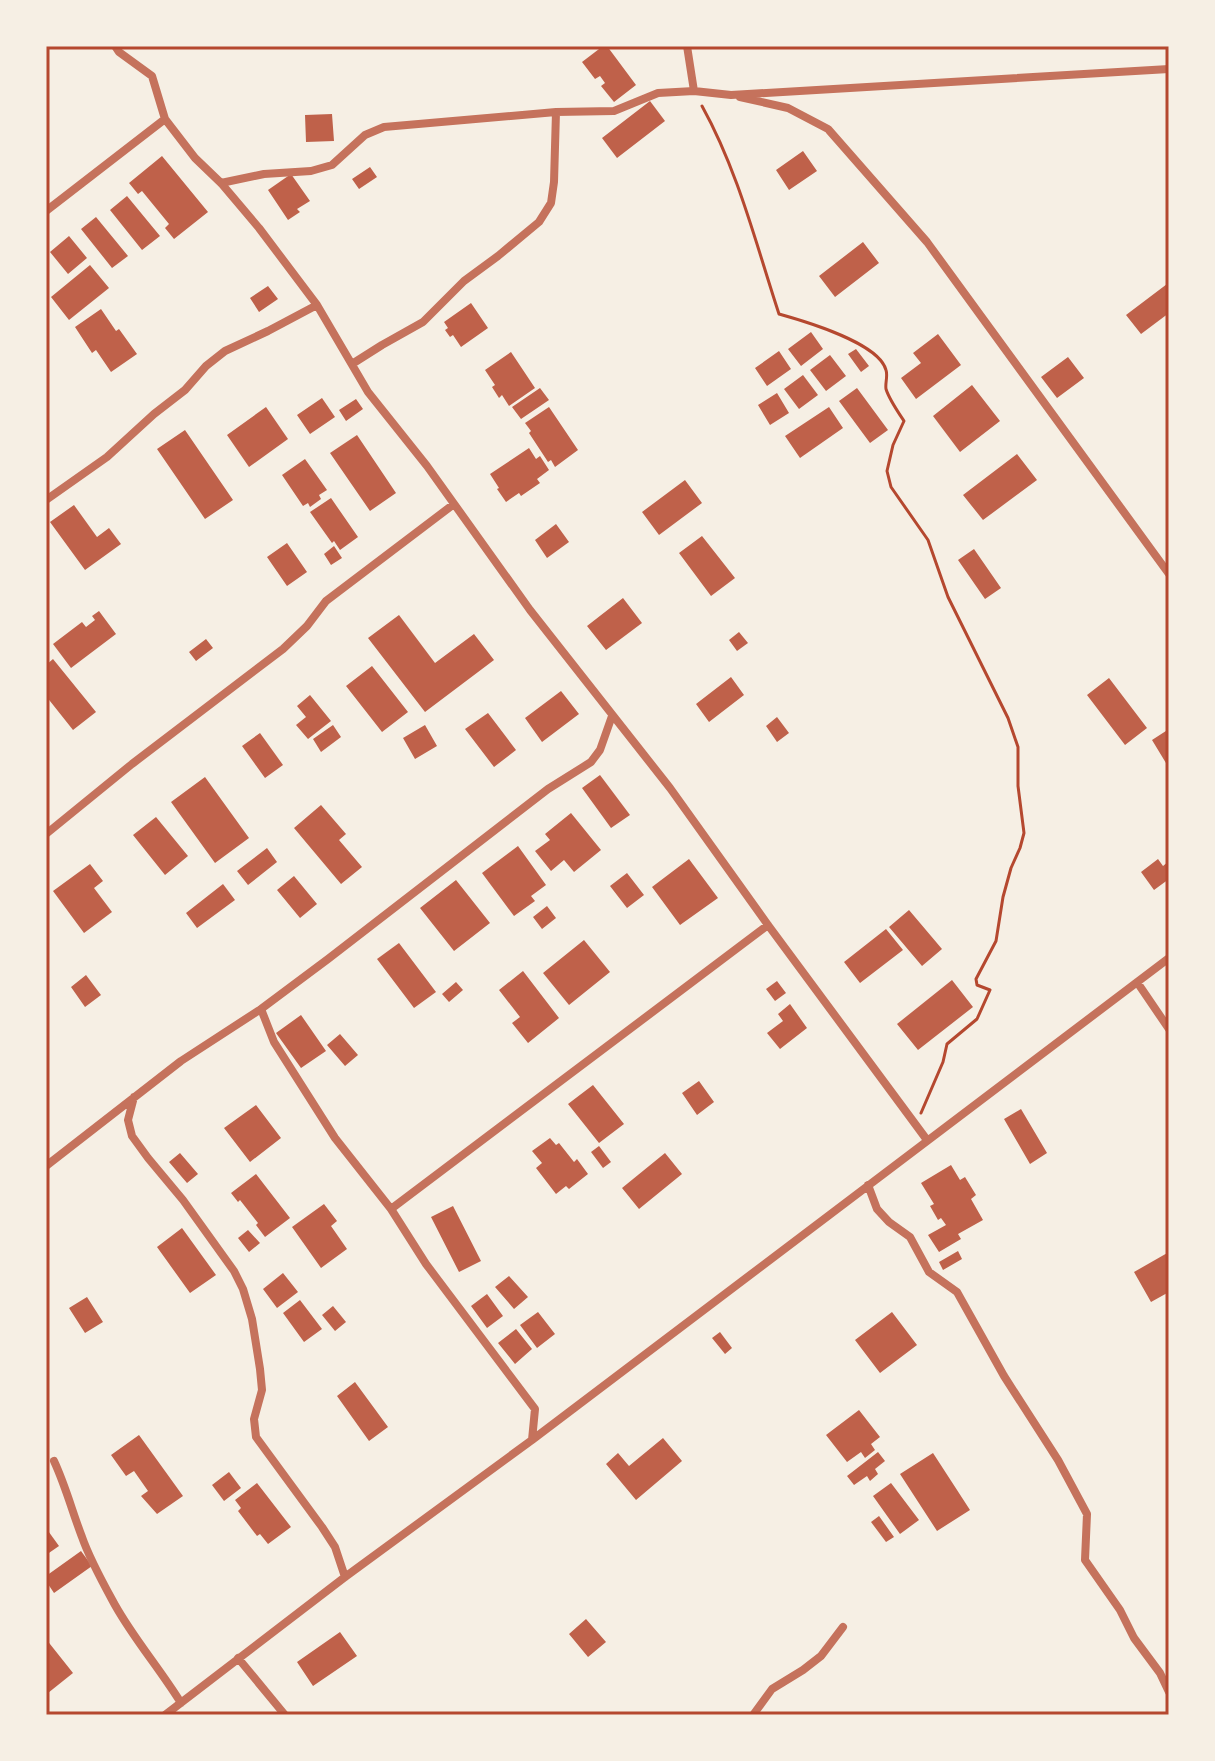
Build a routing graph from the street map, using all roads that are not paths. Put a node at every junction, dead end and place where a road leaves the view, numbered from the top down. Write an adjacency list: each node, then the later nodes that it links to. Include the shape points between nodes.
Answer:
1 (115, 46): 7 (street, via 152,76)
2 (687, 46): 4 (street)
3 (1169, 69): 5 (street)
4 (694, 91): 5 (street); 6 (street, via 658,93 614,111)
5 (731, 95): 14 (street, via 788,108 828,129 927,242)
6 (556, 112): 8 (street, via 384,127 365,135 332,165); 11 (street, via 551,203 539,222 464,281 423,322)
7 (165, 119): 8 (street); 9 (street)
8 (221, 183): 10 (street)
9 (46, 211)
10 (317, 305): 11 (street); 12 (street, via 225,351 107,457)
11 (352, 364): 13 (street)
12 (46, 500)
13 (454, 504): 15 (street); 16 (street, via 326,601 283,649)
14 (1169, 574)
15 (612, 716): 17 (street); 20 (street, via 591,762 548,789)
16 (46, 834)
17 (768, 925): 23 (street); 26 (street)
18 (1169, 958): 19 (street)
19 (1137, 982): 21 (street); 23 (street)
20 (261, 1009): 22 (street); 26 (street, via 274,1042 335,1138)
21 (1169, 1029)
22 (134, 1097): 24 (street); 29 (street, via 128,1120 132,1136 243,1289 262,1390 254,1419 256,1437 335,1547)
23 (927, 1140): 25 (street)
24 (46, 1166)
25 (868, 1185): 27 (street); 32 (street, via 877,1209 910,1237 929,1272 957,1292 1058,1460 1087,1514 1085,1560)
26 (391, 1209): 27 (street, via 535,1409)
27 (532, 1440): 29 (street)
28 (54, 1461): 33 (street, via 82,1539 114,1604)
29 (345, 1577): 31 (street)
30 (843, 1627): 36 (street, via 821,1656 772,1689)
31 (238, 1658): 33 (street); 35 (street)
32 (1169, 1692)
33 (181, 1703): 34 (street)
34 (165, 1715)
35 (285, 1715)
36 (753, 1715)

